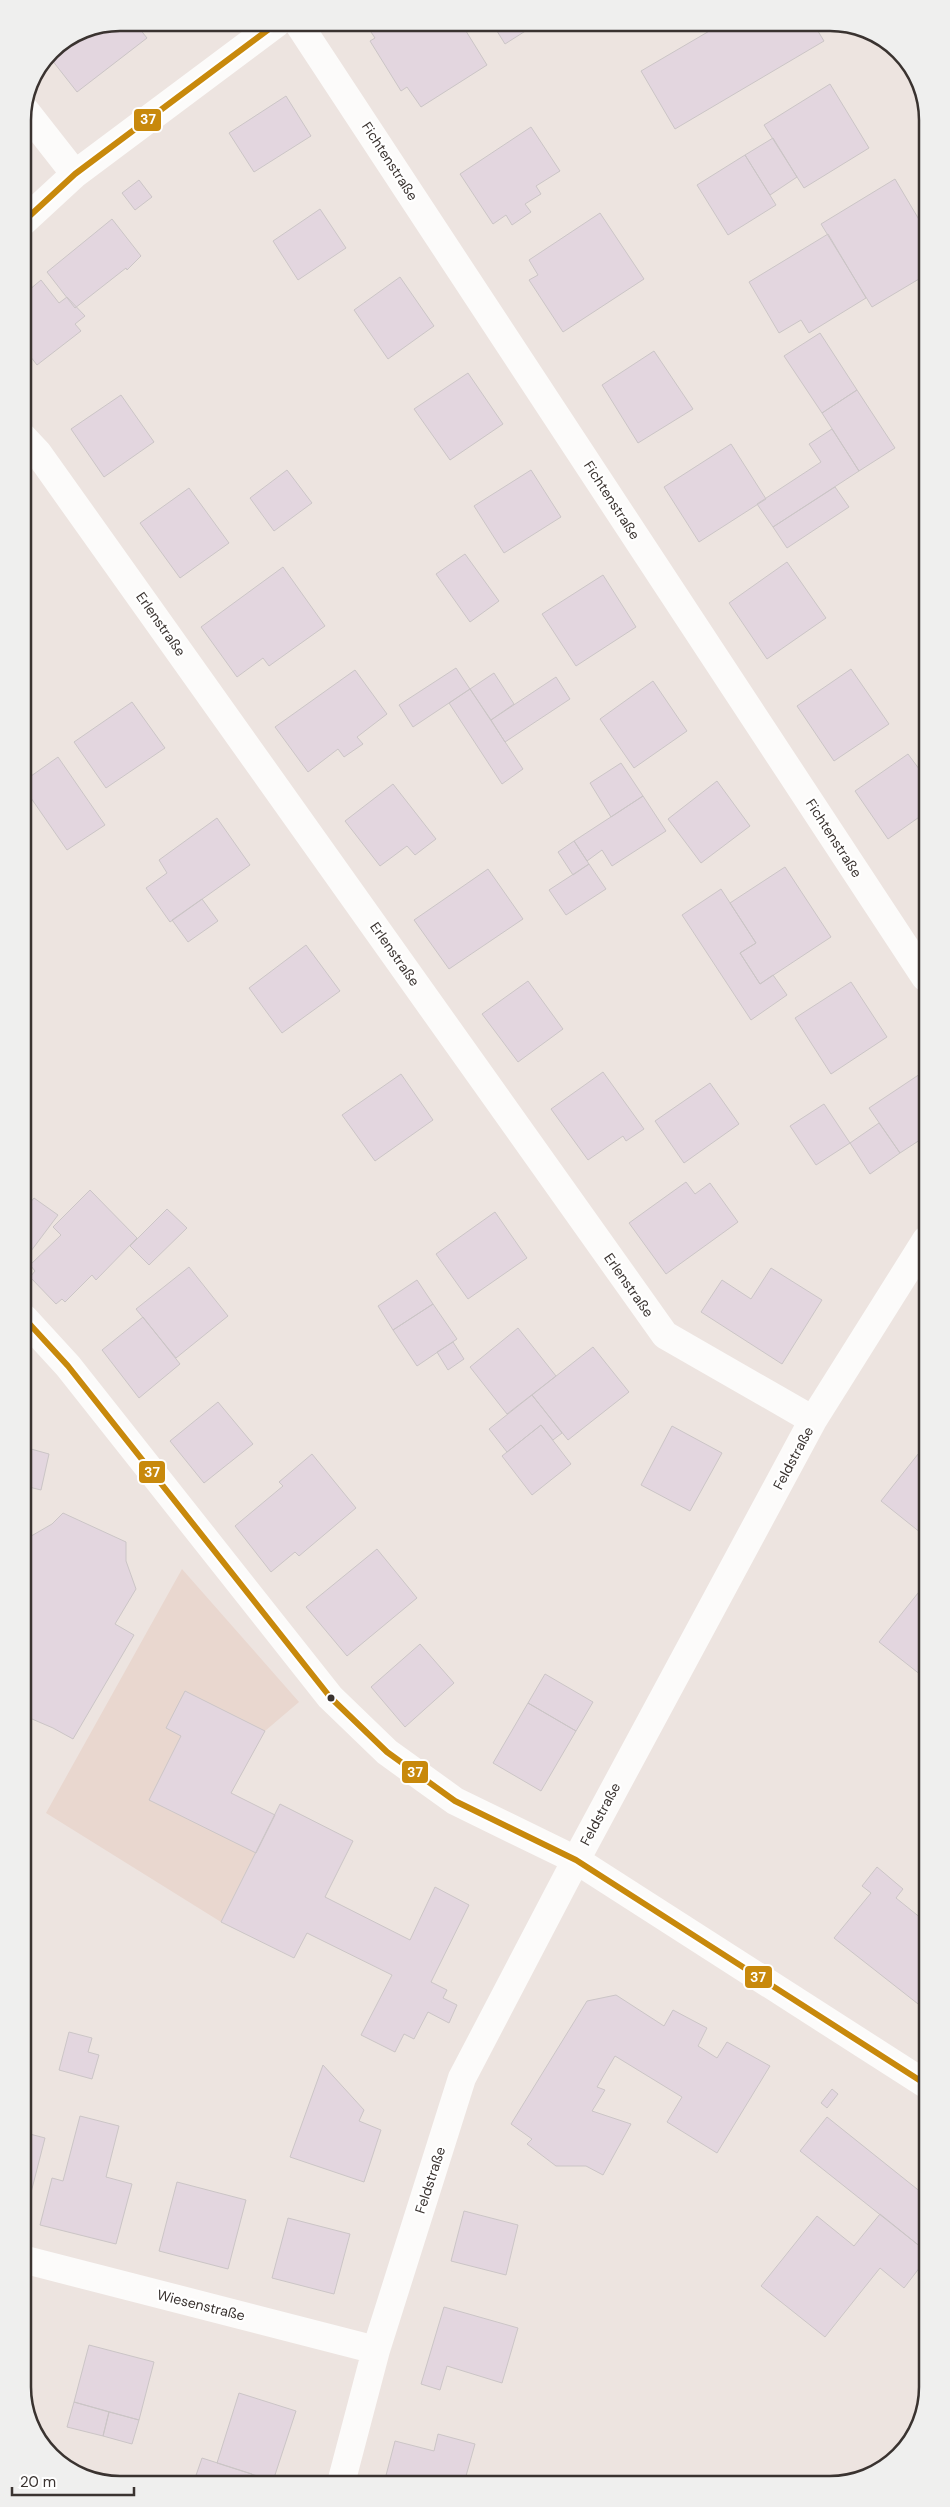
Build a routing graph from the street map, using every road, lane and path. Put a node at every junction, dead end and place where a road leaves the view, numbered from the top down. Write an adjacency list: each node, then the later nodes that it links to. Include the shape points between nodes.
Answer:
1 (265, 31): 4 (street)
2 (304, 31): 7 (street, Fichtenstraße)
3 (31, 118): 4 (street)
4 (75, 174): 5 (street)
5 (31, 215)
6 (31, 446): 10 (street, Erlenstraße, via 135,587 665,1335)
7 (919, 968)
8 (919, 1251): 10 (street, Feldstraße)
9 (31, 1326): 11 (street, via 68,1366 330,1697 387,1752 455,1801)
10 (813, 1420): 11 (street, Feldstraße)
11 (576, 1860): 12 (street); 14 (street, Feldstraße, via 462,2078)
12 (919, 2080)
13 (31, 2261): 14 (street, Wiesenstraße)
14 (376, 2350): 15 (street, Feldstraße)
15 (343, 2476)

